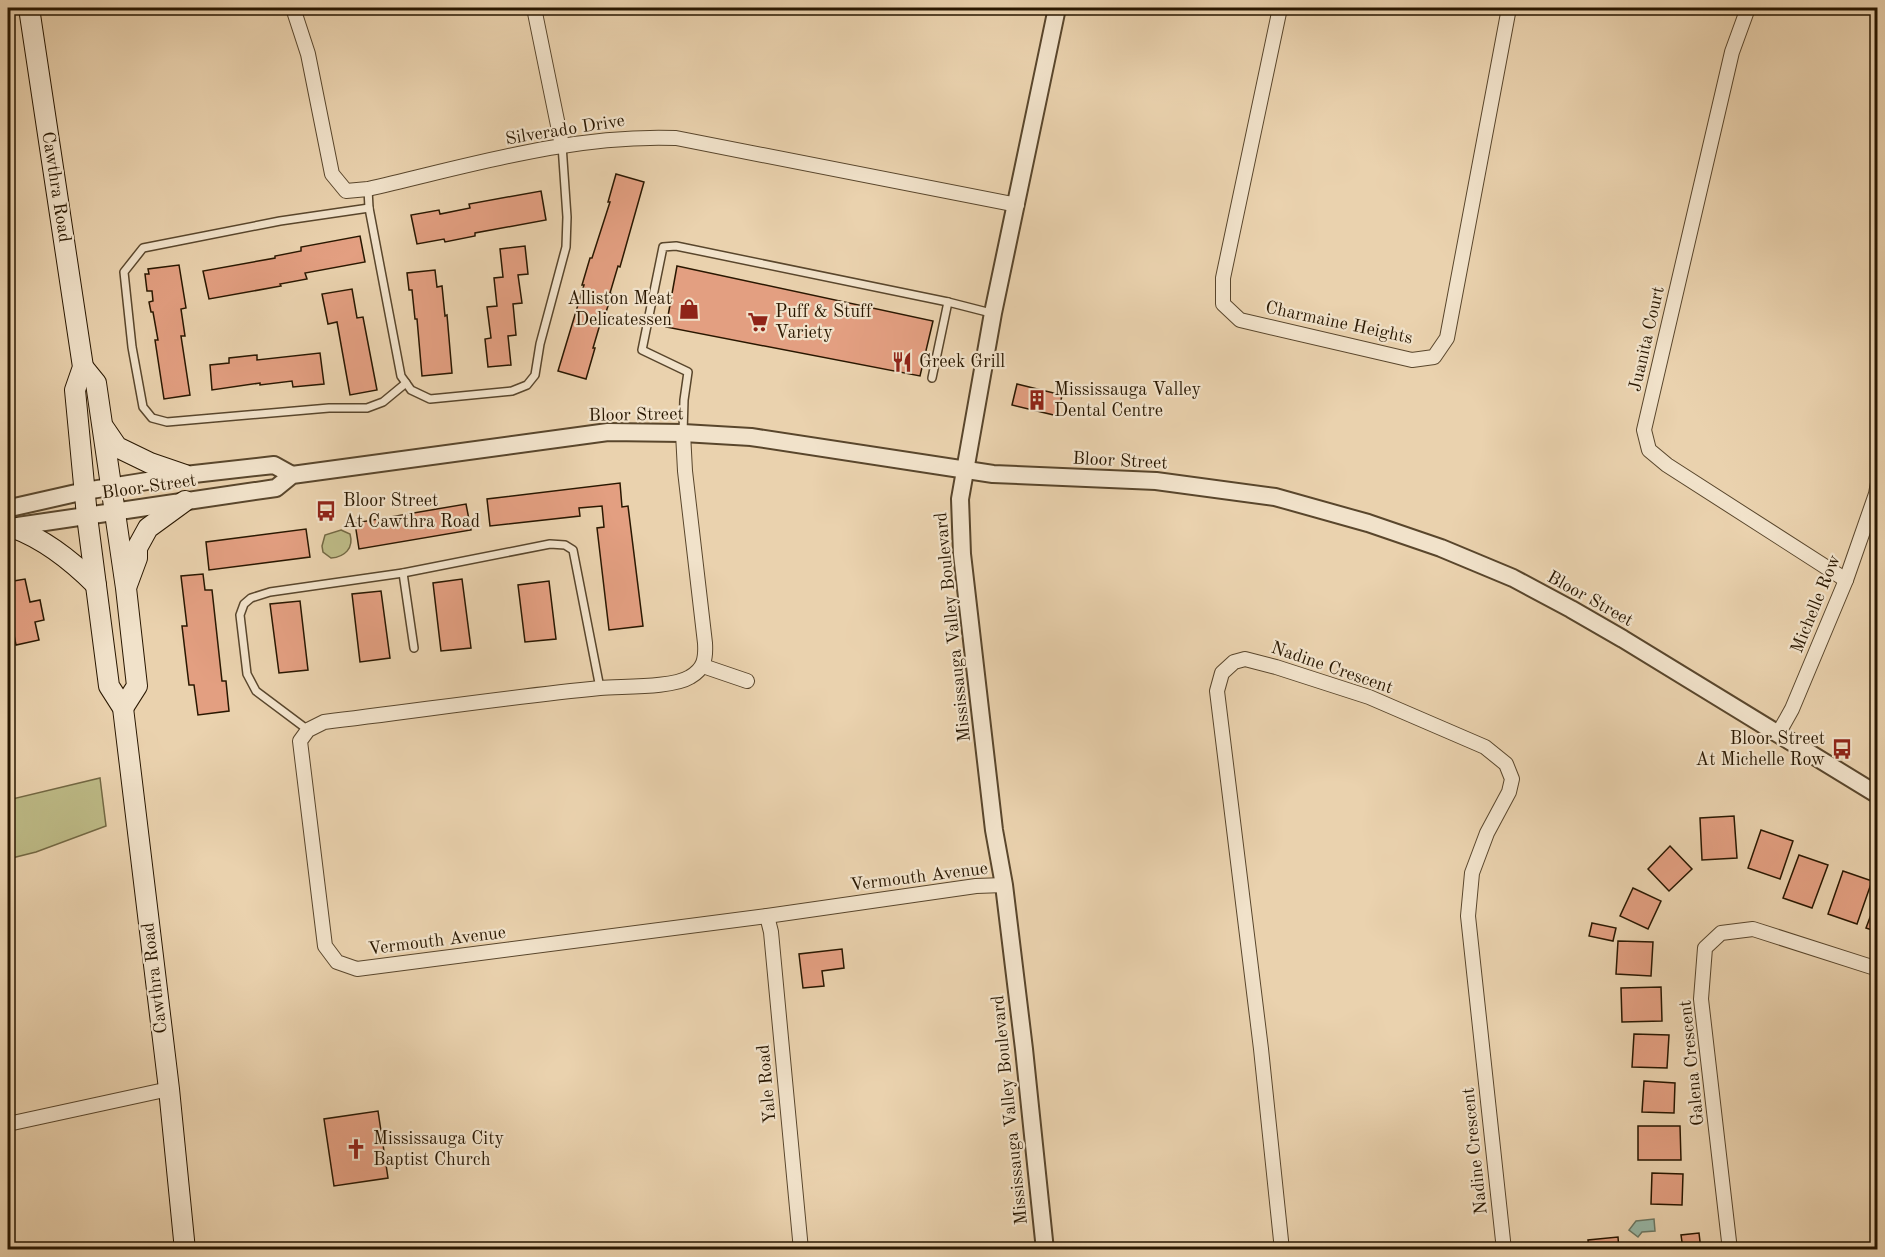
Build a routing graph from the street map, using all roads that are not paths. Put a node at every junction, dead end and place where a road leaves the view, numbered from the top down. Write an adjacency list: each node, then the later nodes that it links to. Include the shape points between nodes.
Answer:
1 (29, 8): 14 (main road, Cawthra Road)
2 (293, 8): 9 (street, Silverado Drive, via 308,54 332,174 346,191)
3 (534, 8): 8 (street)
4 (1057, 8): 10 (street, Mississauga Valley Boulevard)
5 (1280, 8): 6 (street, Charmaine Heights, via 1223,278 1223,304 1240,320 1412,360 1434,357 1447,338)
6 (1509, 8)
7 (1748, 8): 30 (street, Juanita Court, via 1732,52 1644,430 1649,450 1667,465)
8 (562, 145): 9 (street, Silverado Drive); 10 (street, Silverado Drive, via 637,137 676,138); 16 (lane, via 566,247 535,375 527,385 512,391 430,399 411,390)
9 (368, 189): 11 (lane)
10 (1017, 205): 13 (street, Mississauga Valley Boulevard)
11 (369, 208): 16 (lane, via 401,376); 16 (lane, via 143,248 124,272 142,407 152,418 167,422 367,408 383,402)
12 (948, 302): 13 (lane); 15 (lane); 18 (lane, via 676,246 663,247 642,350 688,372)
13 (993, 313): 19 (street, Mississauga Valley Boulevard)
14 (83, 367): 17 (main road, Cawthra Road, via 96,383); 24 (main road, Cawthra Road, via 75,390)
15 (932, 378)
16 (406, 383)
17 (103, 426): 20 (main road, via 117,447); 23 (main road, Cawthra Road)
18 (683, 433): 19 (street, Bloor Street, via 751,438); 21 (street, Bloor Street, via 608,432); 34 (street, via 705,643)
19 (965, 469): 39 (street, Bloor Street, via 993,474 1156,481 1261,495 1368,522 1522,583); 41 (street, Mississauga Valley Boulevard, via 960,499 962,554)
20 (185, 475): 21 (street, Bloor Street, via 274,465); 23 (street, Bloor Street)
21 (292, 475): 25 (street, Bloor Street, via 276,488)
22 (1878, 483): 30 (street, Michelle Row)
23 (111, 486): 24 (street, Bloor Street); 26 (main road, Cawthra Road)
24 (85, 490): 27 (main road, Cawthra Road); 28 (street, Bloor Street, via 10,508)
25 (185, 501): 26 (street, Bloor Street); 32 (main road, via 148,528)
26 (114, 511): 27 (street, Bloor Street); 32 (main road, Cawthra Road)
27 (87, 516): 28 (street, Bloor Street); 31 (main road, Cawthra Road)
28 (10, 521): 31 (main road, via 71,560)
29 (403, 573): 33 (lane); 36 (lane, via 550,544 566,545 573,550); 38 (lane, via 270,592 244,604 240,615 247,674 256,691)
30 (1846, 580): 39 (street, Michelle Row)
31 (96, 585): 37 (main road, Cawthra Road, via 109,686)
32 (126, 588): 37 (main road, Cawthra Road, via 137,686)
33 (414, 648)
34 (703, 666): 35 (street); 36 (street, via 689,678 674,683)
35 (747, 681)
36 (600, 688): 38 (street, via 324,722)
37 (123, 708): 44 (main road, Cawthra Road)
38 (308, 730): 42 (street, Vermouth Avenue, via 300,741 324,946 337,962 357,969)
39 (1778, 734): 40 (street, Bloor Street)
40 (1878, 795)
41 (1004, 885): 42 (street, Vermouth Avenue); 48 (street, Mississauga Valley Boulevard)
42 (767, 916): 47 (street, Yale Road)
43 (1878, 969): 51 (street, Galena Crescent, via 1753,929 1722,933 1705,948 1701,999)
44 (169, 1089): 45 (street); 46 (main road, Cawthra Road)
45 (8, 1124)
46 (185, 1250)
47 (801, 1250)
48 (1045, 1250)
49 (1282, 1250): 50 (street, Nadine Crescent, via 1217,691 1222,673 1234,662 1245,659 1369,697 1485,747 1506,764 1512,779 1472,873 1468,916)
50 (1504, 1250)
51 (1730, 1250)

